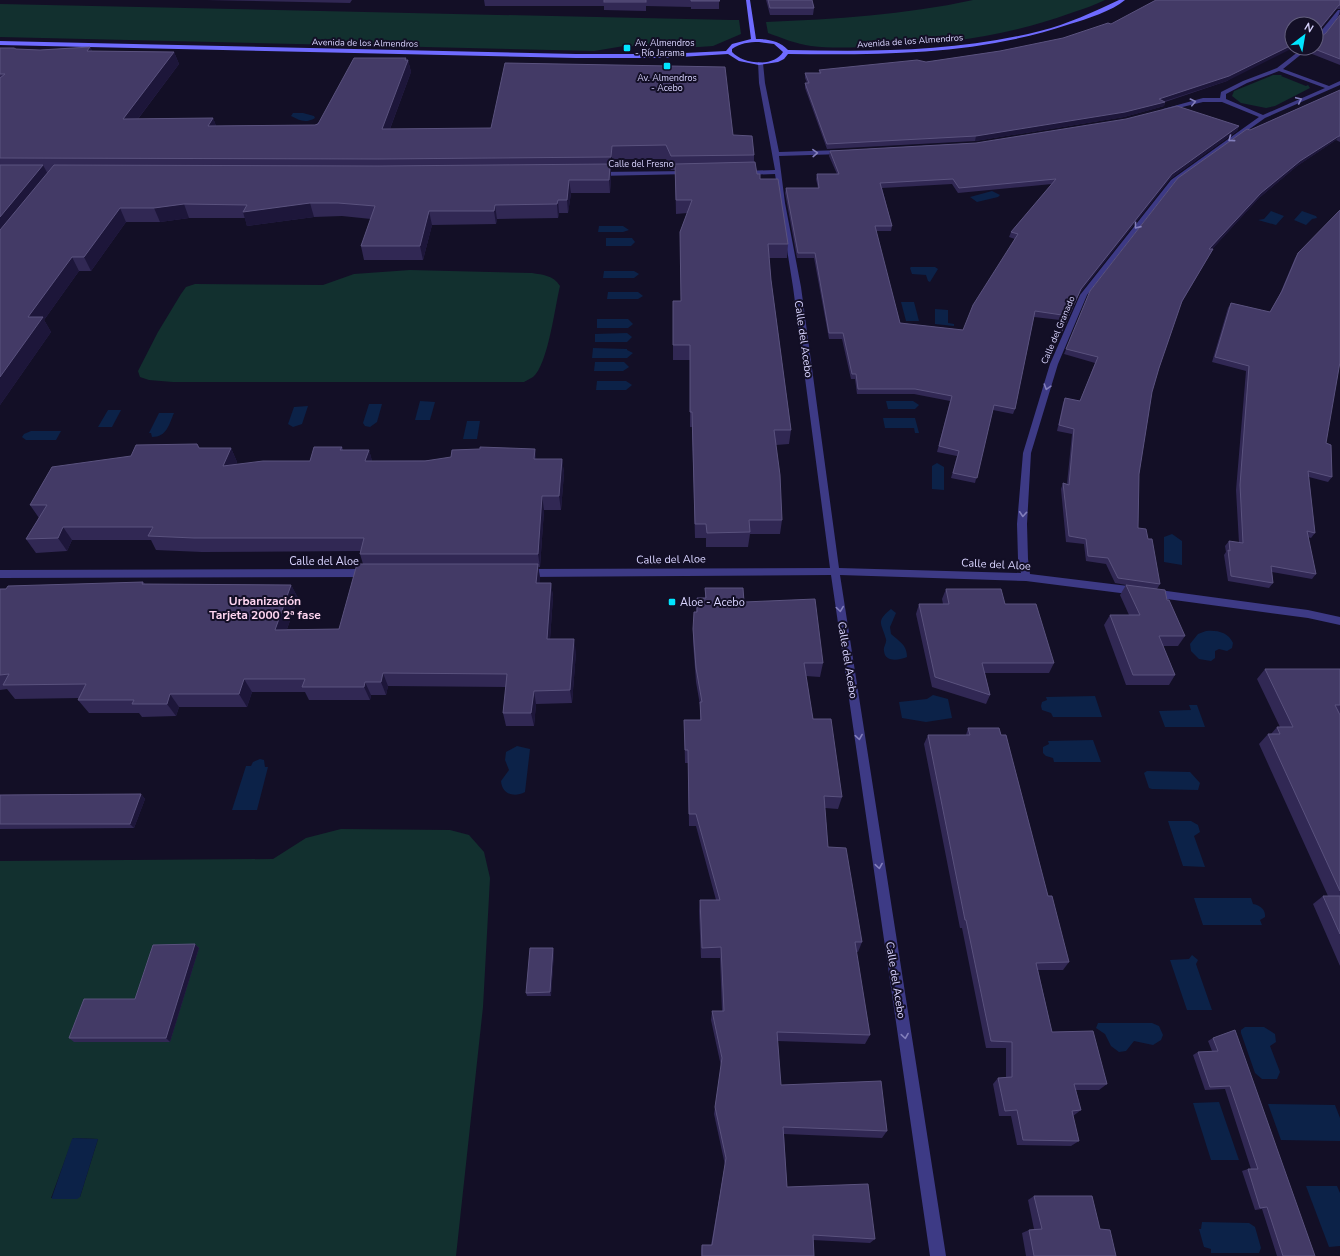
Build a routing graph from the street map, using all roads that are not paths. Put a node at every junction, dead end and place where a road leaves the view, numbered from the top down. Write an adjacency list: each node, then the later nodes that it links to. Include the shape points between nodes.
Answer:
1 (748, 0): 5 (street)
2 (1123, 0): 8 (street, Avenida de los Almendros, via 1041,32 971,46 884,53)
3 (1340, 11): 4 (street)
4 (1324, 32)
5 (754, 40): 7 (street, via 735,44); 8 (street, via 778,45)
6 (0, 43): 7 (street, Avenida de los Almendros, via 576,56 664,56)
7 (729, 52): 10 (street, via 731,56 743,62)
8 (786, 52): 10 (street, via 785,56 776,61)
9 (1295, 56): 11 (street)
10 (760, 63): 18 (street, Calle del Acebo)
11 (1278, 69): 13 (street); 14 (street, via 1223,94)
12 (1340, 82): 13 (street, Calle del Granado)
13 (1328, 87): 16 (street, Calle del Granado, one-way to 13)
14 (1223, 100): 15 (street, one-way to 14, via 1203,100); 16 (street)
15 (1158, 111)
16 (1263, 117): 27 (street, Calle del Granado, one-way to 27, via 1173,181 1084,295 1054,364 1027,453 1022,524)
17 (852, 151): 18 (street, one-way to 17)
18 (776, 154): 19 (street, Calle del Acebo)
19 (778, 172): 21 (street); 23 (street, Calle del Acebo, via 797,287)
20 (692, 173): 22 (street, Calle del Fresno)
21 (738, 173)
22 (591, 174)
23 (835, 570): 25 (street, Calle del Aloe); 27 (street, Calle del Aloe); 29 (street, Calle del Acebo, one-way to 29)
24 (376, 573): 26 (street, Calle del Aloe)
25 (511, 573)
26 (0, 574)
27 (1026, 577): 28 (street, Calle del Aloe, via 1308,614)
28 (1340, 621)
29 (938, 1256)

